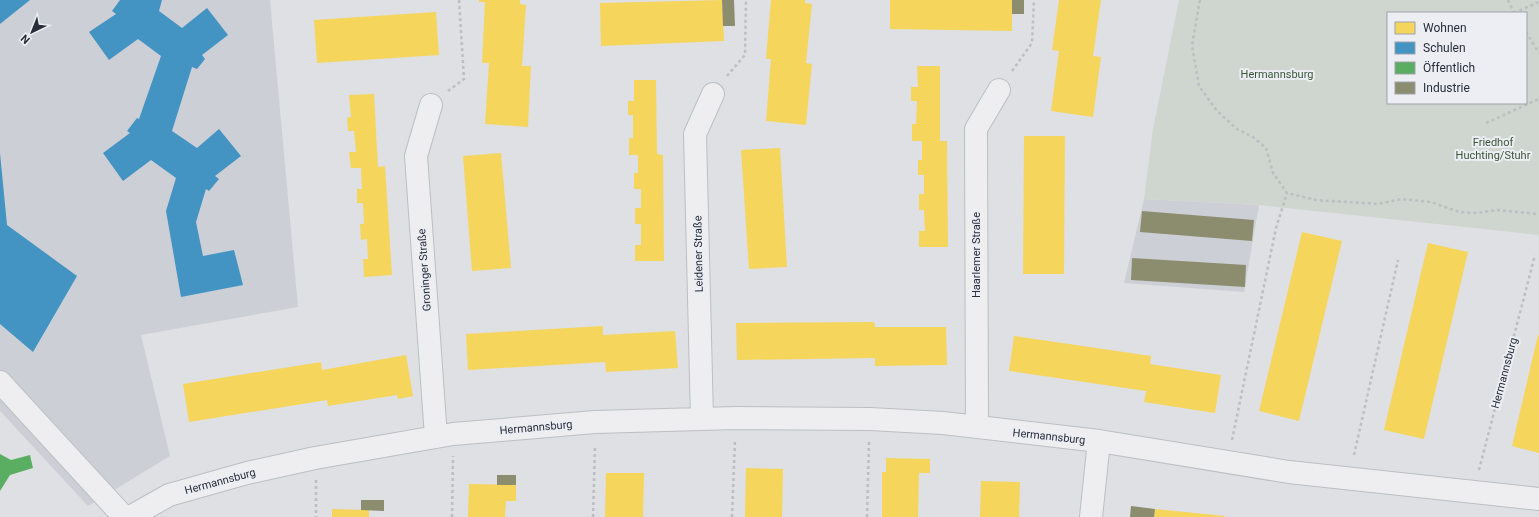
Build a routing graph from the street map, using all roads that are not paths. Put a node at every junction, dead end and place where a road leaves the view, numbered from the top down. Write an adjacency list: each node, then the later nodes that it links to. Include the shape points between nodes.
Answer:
1 (999, 90): 6 (street, Haarlemer Straße, via 976,129)
2 (713, 94): 5 (street, Leidener Straße, via 695,134)
3 (431, 105): 7 (street, Groninger Straße, via 416,156)
4 (0, 382): 10 (street)
5 (702, 419): 6 (street, Hermannsburg, via 870,419); 7 (street, Hermannsburg, via 595,422)
6 (977, 427): 8 (street, Hermannsburg)
7 (444, 435): 11 (street, Hermannsburg, via 248,473 169,495)
8 (1099, 441): 9 (street, Hermannsburg, via 1349,479); 12 (street)
9 (1539, 499)
10 (124, 517)
11 (130, 517)
12 (1091, 517)

